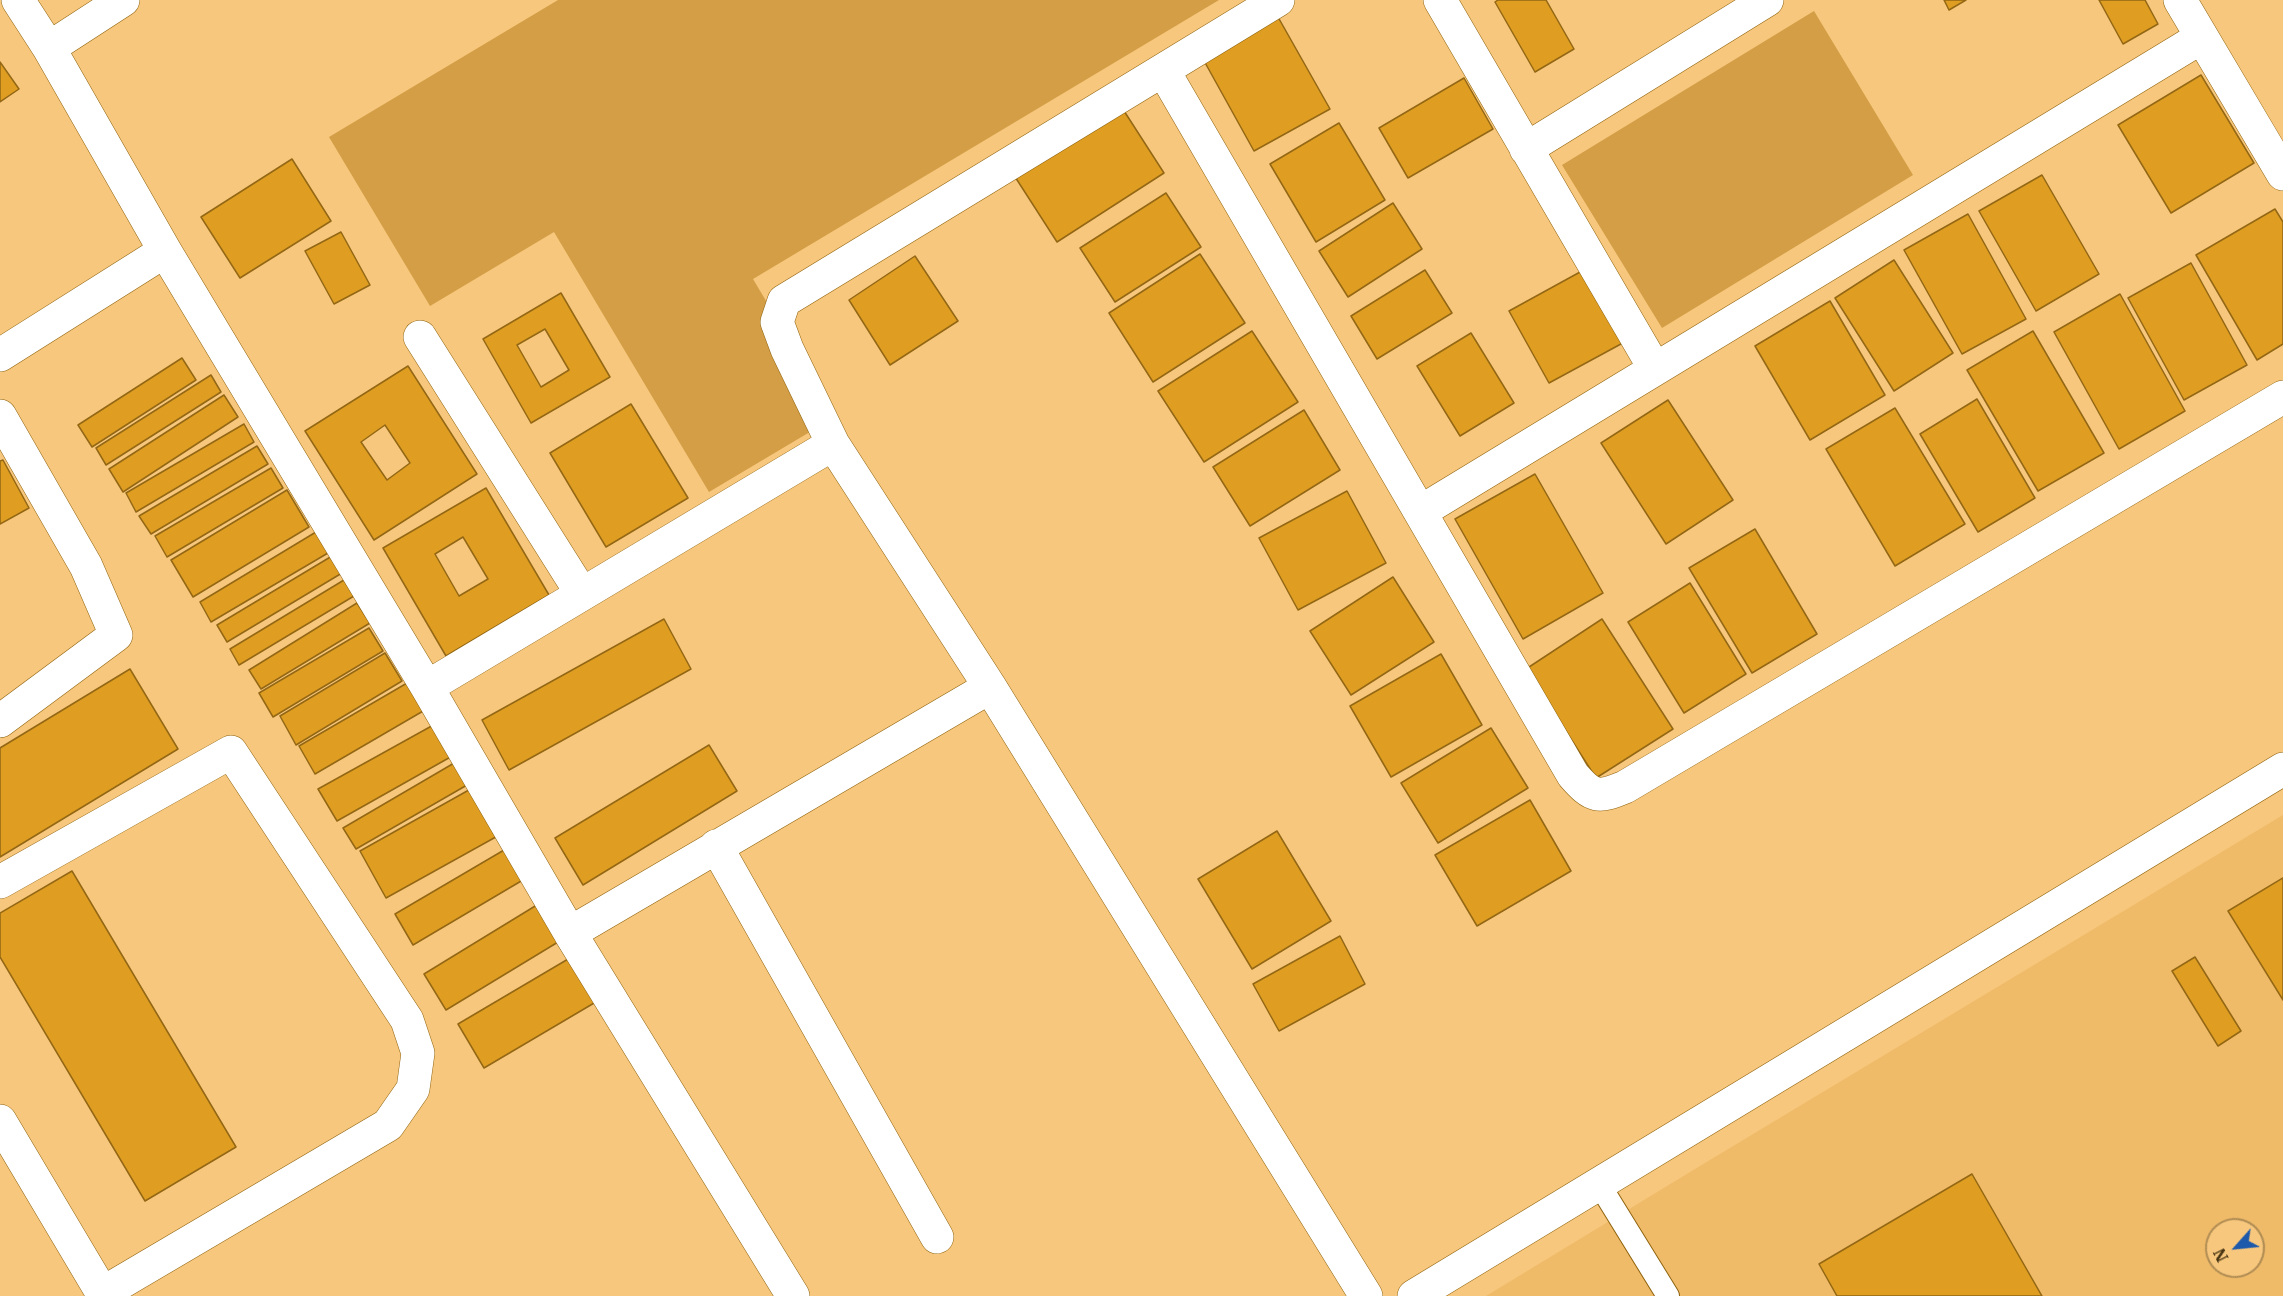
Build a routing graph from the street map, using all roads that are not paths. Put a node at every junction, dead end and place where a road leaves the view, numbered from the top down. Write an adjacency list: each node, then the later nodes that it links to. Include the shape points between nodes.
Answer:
1 (18, 0): 8 (street)
2 (123, 0): 8 (street)
3 (1278, 0): 9 (street)
4 (1440, 0): 10 (street)
5 (1767, 0): 10 (street)
6 (2180, 0): 7 (street)
7 (2202, 37): 11 (street); 15 (street)
8 (49, 48): 12 (street)
9 (1163, 70): 18 (street, via 783,302 777,322); 19 (street)
10 (1526, 149): 15 (street)
11 (2283, 174)
12 (165, 250): 14 (street); 21 (street)
13 (420, 337): 20 (street)
14 (0, 355)
15 (1655, 369): 19 (street)
16 (2283, 397): 19 (street, via 1636,781 1604,795 1587,791 1573,775)
17 (0, 417): 23 (street, via 86,566 116,635)
18 (833, 444): 20 (street); 22 (street)
19 (1420, 512)
20 (582, 594): 21 (street)
21 (428, 687): 27 (street)
22 (990, 687): 25 (street); 33 (street)
23 (0, 721)
24 (2283, 769): 29 (street)
25 (716, 846): 27 (street); 30 (street)
26 (0, 882): 31 (street, via 231,752 407,1020 418,1053 413,1089 388,1125)
27 (570, 933): 32 (street)
28 (0, 1121): 31 (street)
29 (1599, 1184): 34 (street); 35 (lane)
30 (937, 1237)
31 (104, 1295)
32 (793, 1296)
33 (1366, 1296)
34 (1414, 1296)
35 (1668, 1296)

